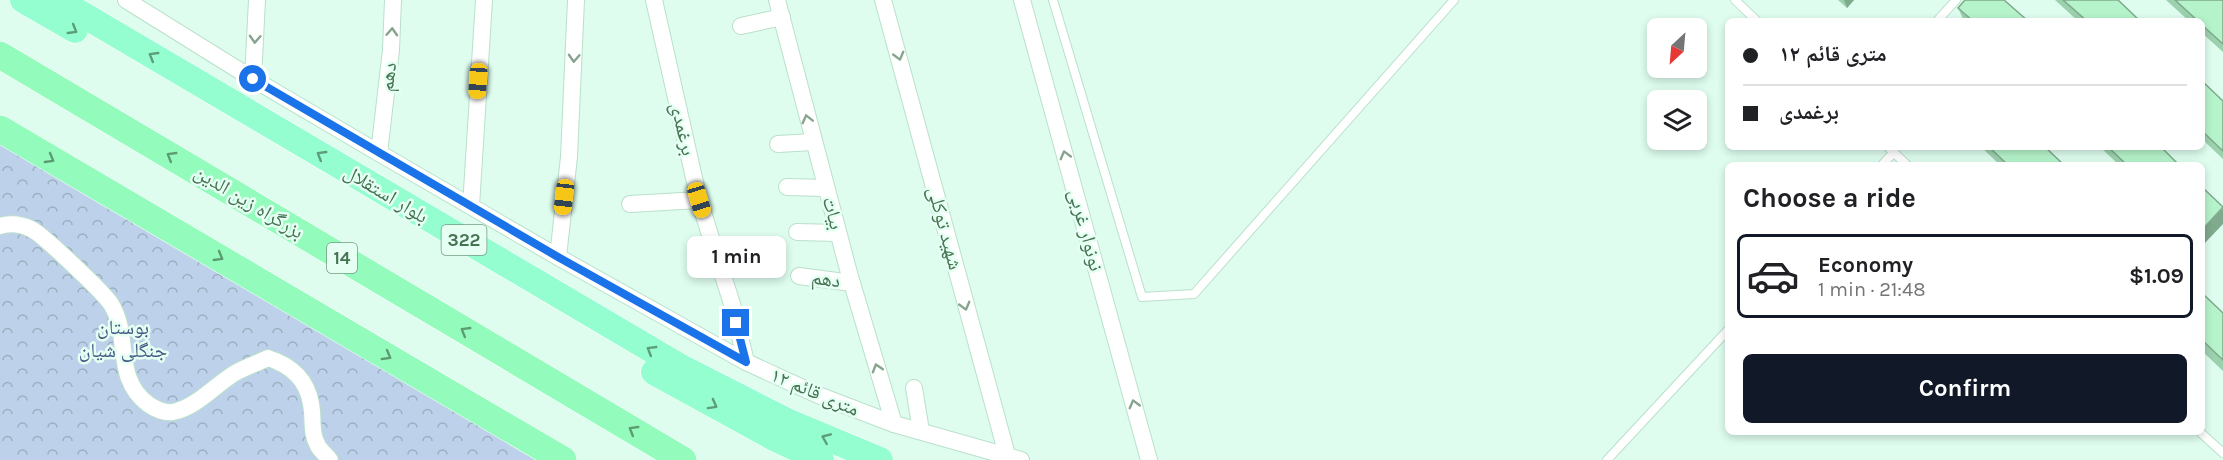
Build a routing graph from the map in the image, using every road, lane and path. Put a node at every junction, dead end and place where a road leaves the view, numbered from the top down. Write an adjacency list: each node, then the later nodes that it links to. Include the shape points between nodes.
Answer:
1 (23, 0): 50 (main road, بلوار استقلال / 322, one-way to 50, via 672,383)
2 (58, 0): 51 (main road, بلوار استقلال / 322, one-way to 2, via 789,422 679,366)
3 (257, 0): 21 (street, one-way to 21)
4 (393, 0): 26 (street, دهم, one-way to 4)
5 (484, 0): 32 (street)
6 (576, 0): 36 (street, one-way to 36, via 569,157)
7 (654, 0): 30 (street, برغمدی)
8 (777, 0): 16 (street, بیات)
9 (883, 0): 46 (street, شهید توکلی, one-way to 46)
10 (1022, 0): 52 (street, نونوار غربی, one-way to 10)
11 (1053, 0): 12 (lane, via 1142,297 1194,294)
12 (1454, 0)
13 (1735, 0): 17 (lane)
14 (1956, 0): 18 (lane)
15 (130, 1): 21 (street, ۱۲ متری قائم)
16 (782, 17): 19 (street); 23 (street, بیات, one-way to 16)
17 (1754, 18)
18 (1940, 18)
19 (741, 26)
20 (0, 55): 49 (highway, بزرگراه زین الدین / 14, one-way to 20)
21 (253, 79): 26 (street, ۱۲ متری قائم)
22 (0, 129): 48 (highway, one-way to 48)
23 (813, 142): 24 (street); 29 (street, بیات)
24 (778, 144)
25 (1891, 150): 27 (lane)
26 (379, 153): 32 (street, ۱۲ متری قائم)
27 (1904, 162)
28 (787, 187): 29 (street)
29 (826, 188): 35 (street, بیات)
30 (699, 200): 31 (street); 40 (street, برغمدی)
31 (630, 204)
32 (471, 206): 36 (street, ۱۲ متری قائم)
33 (0, 226): 47 (street, via 11,223 33,229 100,291 118,322 126,374 140,398 156,410 173,412 198,401 236,372 268,358 293,369 304,383 311,403 312,429)
34 (797, 232): 35 (street)
35 (838, 233): 38 (street, بیات)
36 (558, 257): 40 (street, ۱۲ متری قائم)
37 (799, 276): 38 (street, دهم)
38 (852, 283): 42 (street, بیات, one-way to 38)
39 (1725, 333): 53 (lane)
40 (746, 362): 42 (street, ۱۲ متری قائم)
41 (914, 388): 43 (street)
42 (894, 424): 43 (street, ۱۲ متری قائم)
43 (921, 431): 46 (street, ۱۲ متری قائم)
44 (2203, 435): 45 (lane)
45 (2223, 453)
46 (1014, 458)
47 (330, 460)
48 (563, 460)
49 (683, 460)
50 (821, 460)
51 (880, 460)
52 (1149, 460)
53 (1607, 460)

